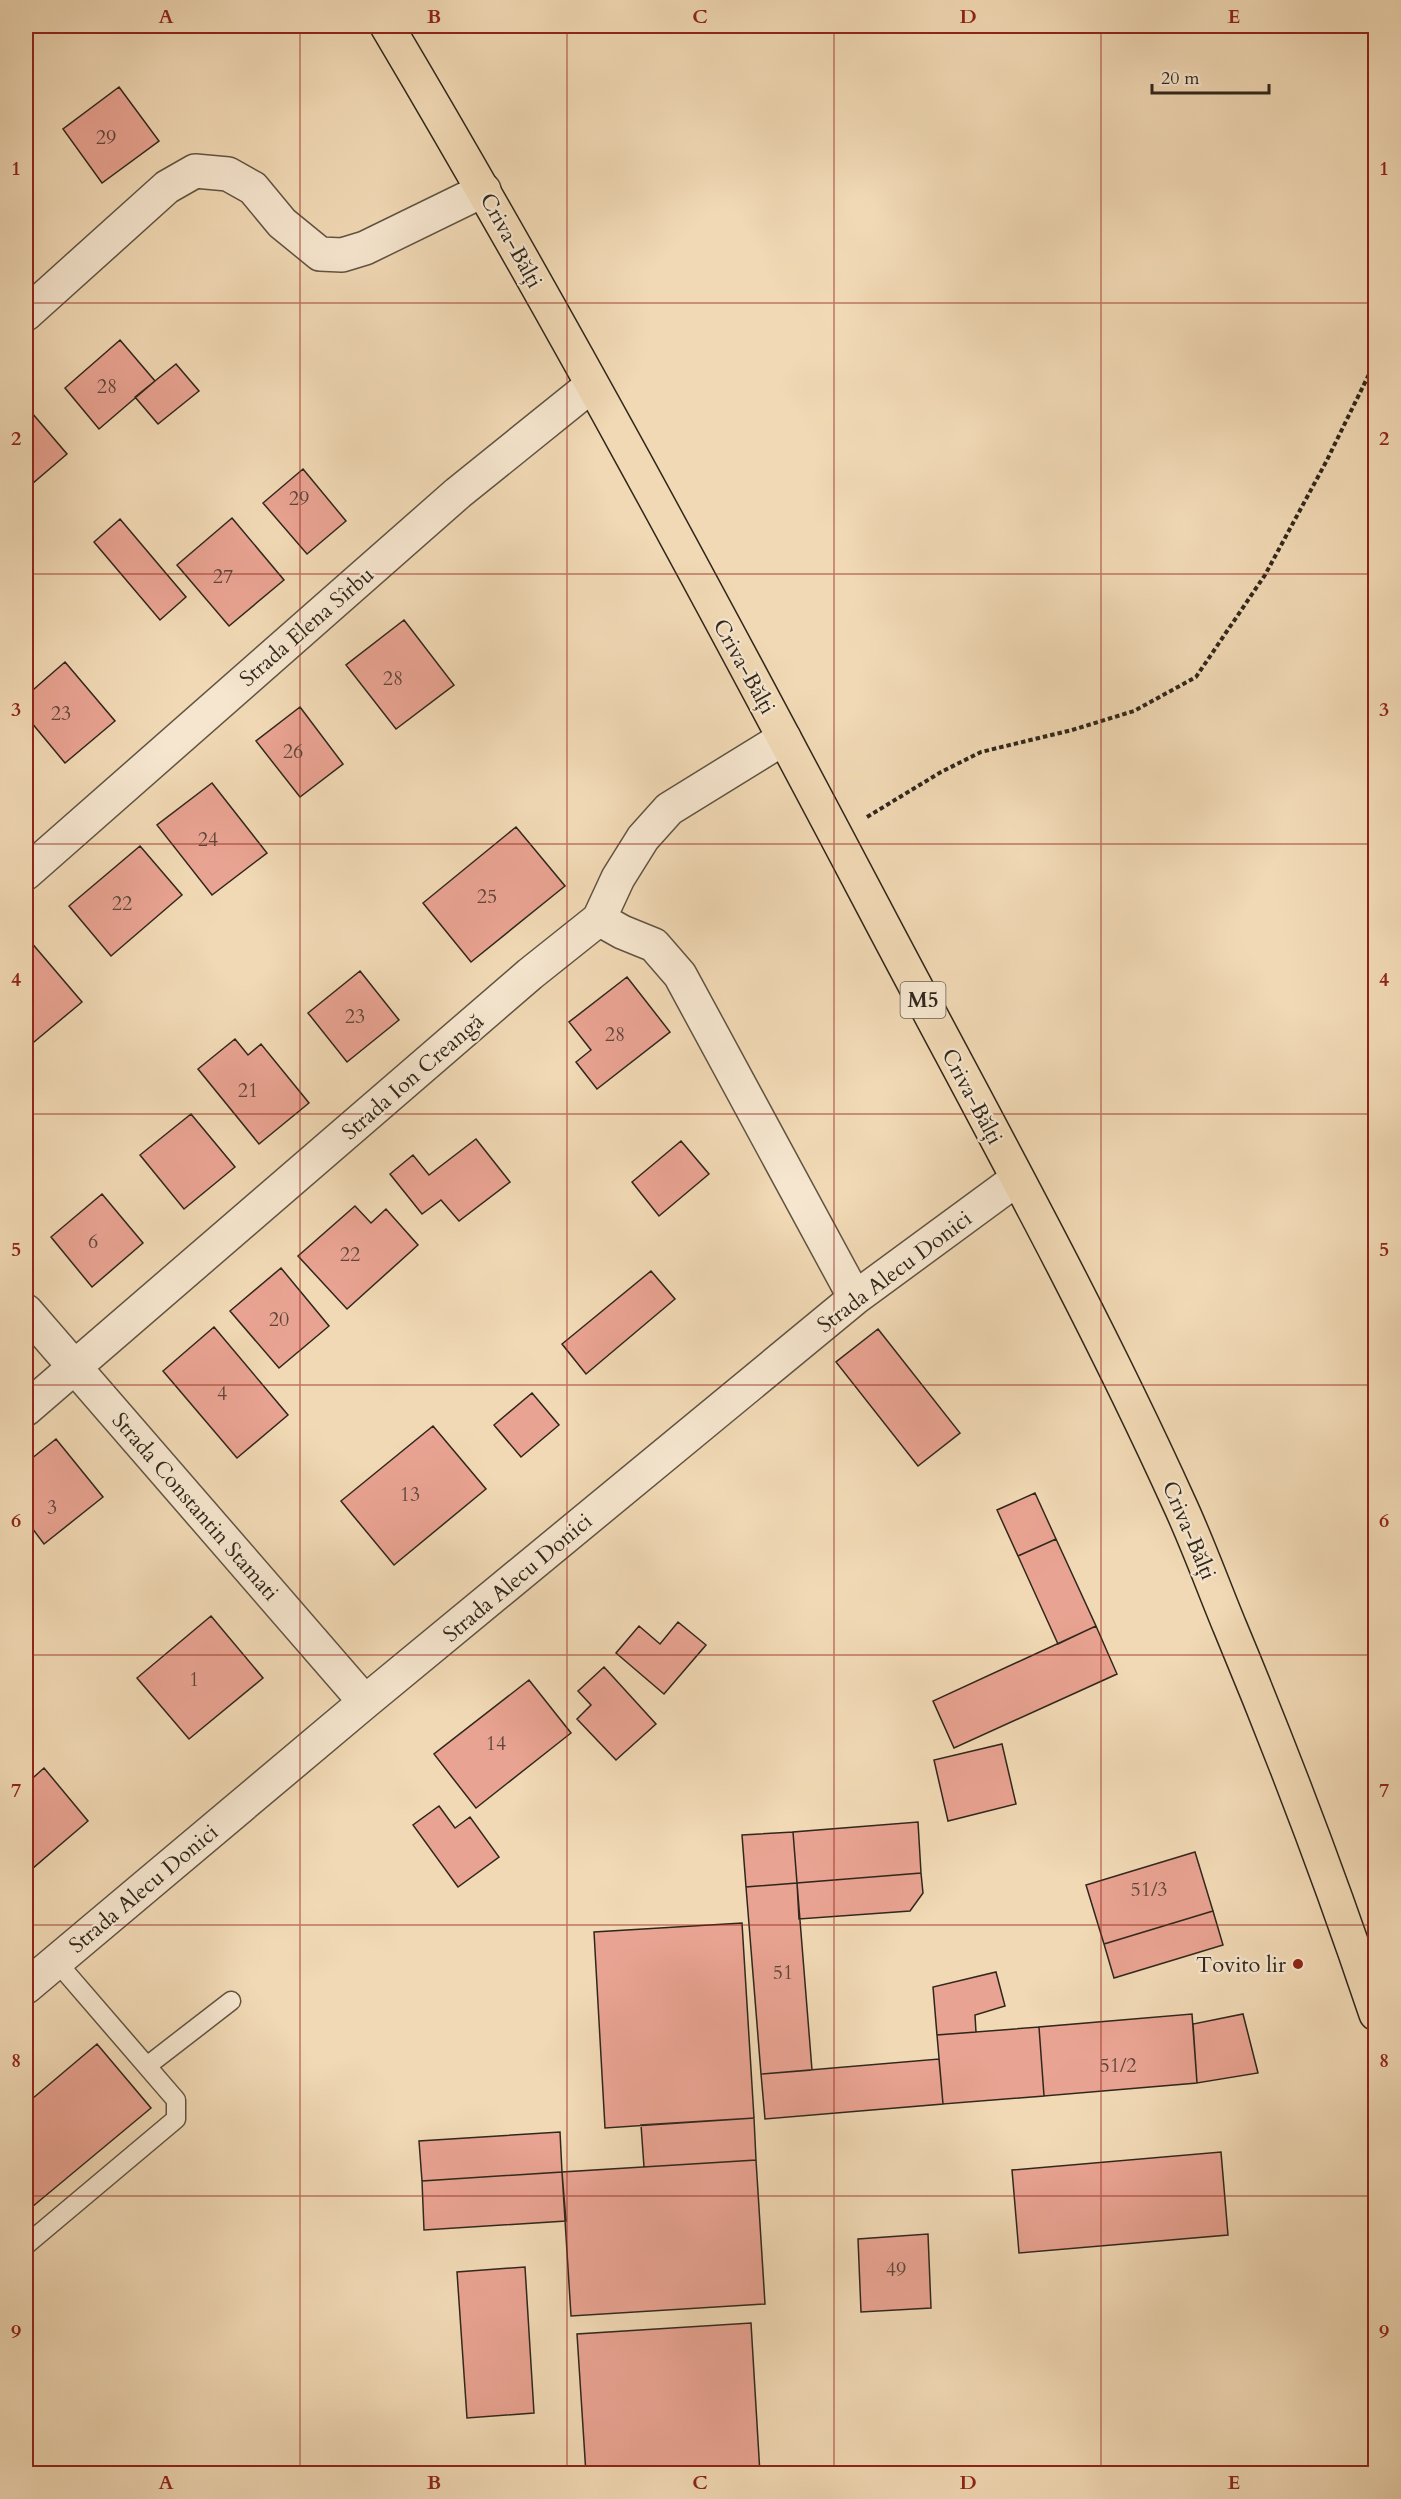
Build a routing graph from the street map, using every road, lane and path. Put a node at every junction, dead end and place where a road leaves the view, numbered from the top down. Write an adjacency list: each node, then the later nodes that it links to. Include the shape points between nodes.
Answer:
1 (387, 26): 2 (highway, Criva-Bălți / M5)
2 (484, 190): 3 (street, via 365,248 342,255 320,254 282,223 253,188 228,174 195,171 167,187); 5 (highway, Criva-Bălți / M5)
3 (26, 314)
4 (1376, 360): 7 (path, via 1264,575 1196,677 1134,711 981,752 940,772)
5 (592, 386): 6 (highway, Criva-Bălți / M5); 8 (street, Strada Elena Sîrbu, via 458,493)
6 (784, 738): 7 (highway, Criva-Bălți / M5); 9 (street, Strada Ion Creangă, via 669,809 643,838)
7 (836, 836): 10 (highway, Criva-Bălți / M5)
8 (26, 873)
9 (599, 919): 11 (street, via 654,945 680,975); 13 (street, Strada Ion Creangă, via 530,974)
10 (1017, 1179): 11 (street, Strada Alecu Donici); 19 (highway, Criva-Bălți / M5, via 1180,1505 1329,1876)
11 (855, 1298): 15 (street, Strada Alecu Donici)
12 (26, 1311): 13 (street, Strada Constantin Stamati)
13 (75, 1367): 14 (street, Strada Ion Creangă); 15 (street, Strada Constantin Stamati)
14 (26, 1409)
15 (365, 1702): 16 (street, Strada Alecu Donici)
16 (56, 1961): 17 (street, Strada Alecu Donici); 20 (lane)
17 (26, 1987)
18 (231, 2001): 20 (lane)
19 (1376, 2014)
20 (147, 2066): 21 (lane, via 176,2100 176,2119)
21 (26, 2245)

